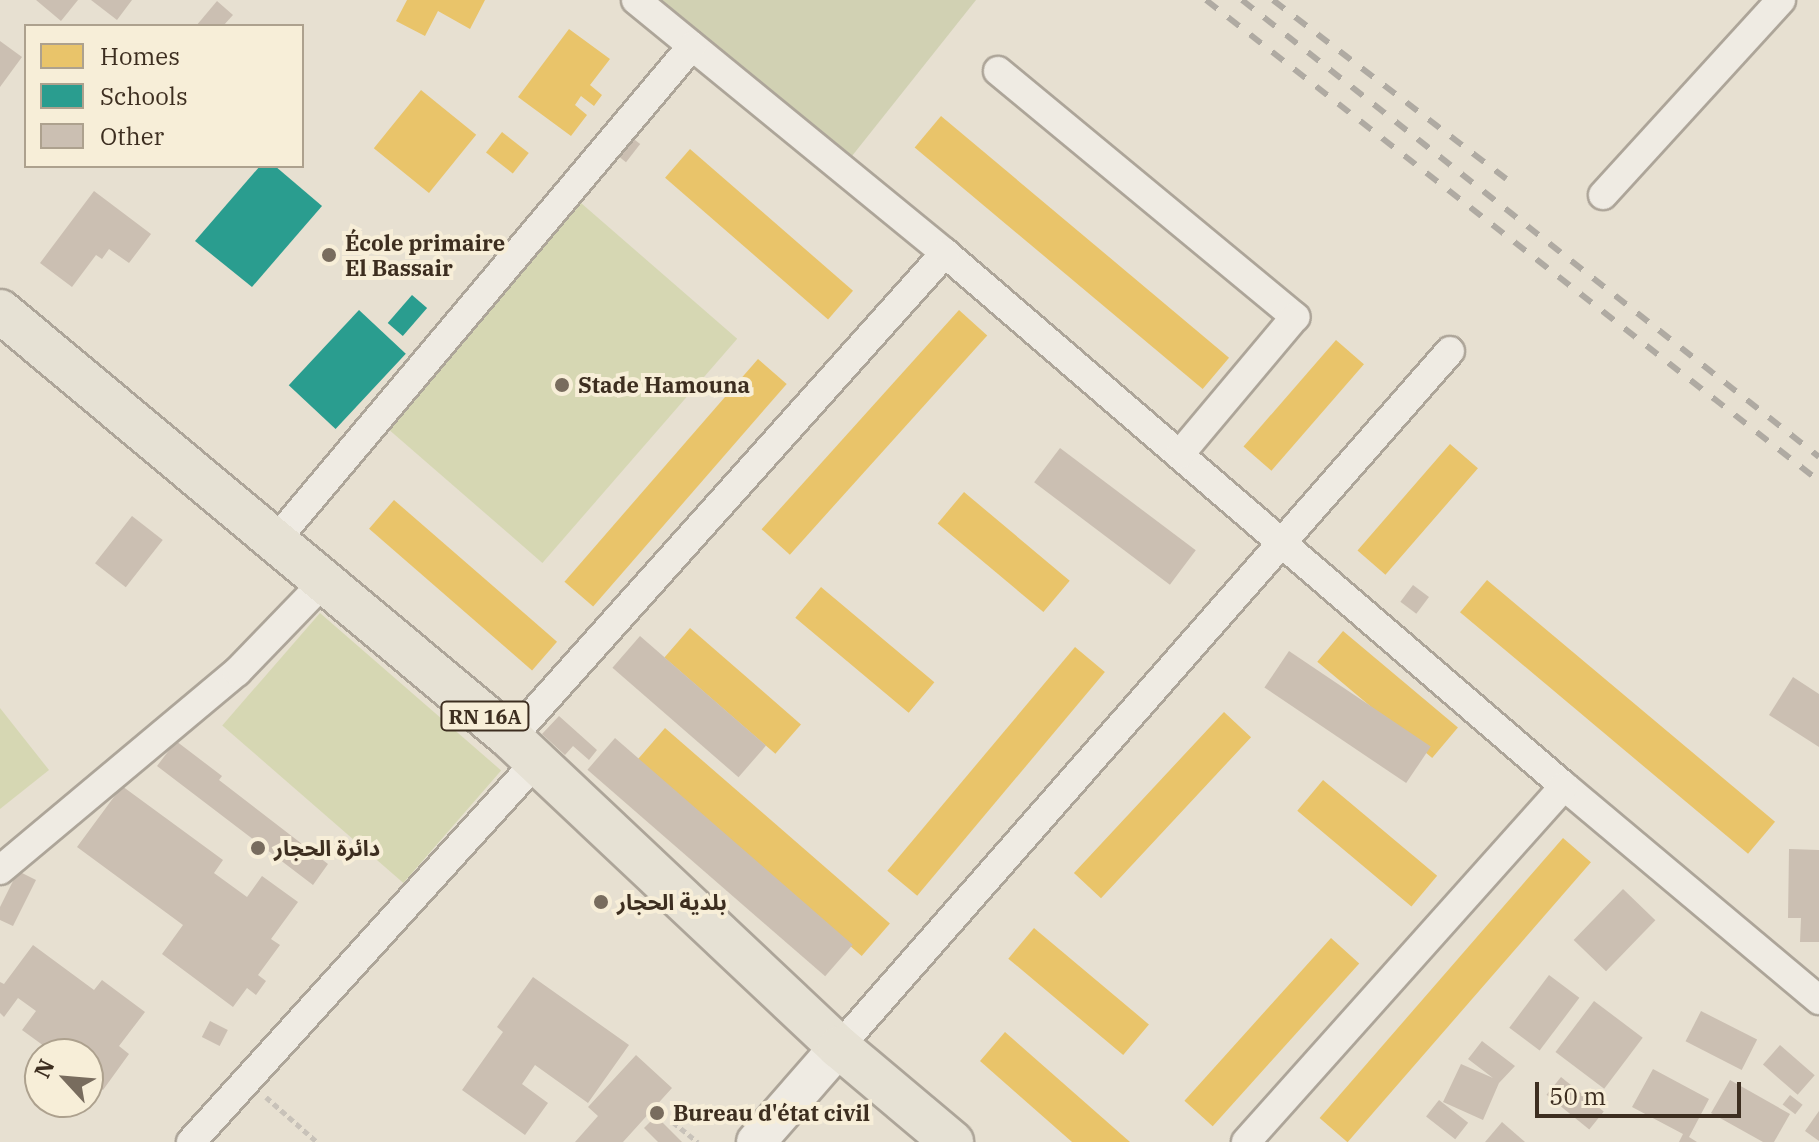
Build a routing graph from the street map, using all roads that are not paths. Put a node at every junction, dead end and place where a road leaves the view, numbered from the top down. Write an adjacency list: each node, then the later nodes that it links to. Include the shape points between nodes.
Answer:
1 (636, 0): 3 (street)
2 (1781, 0): 5 (street)
3 (692, 46): 6 (street); 10 (street)
4 (998, 71): 9 (street, via 1295,317)
5 (1603, 195)
6 (945, 253): 9 (street); 13 (street)
7 (0, 311): 10 (main road, RN 16A)
8 (1450, 351): 11 (street)
9 (1180, 454): 11 (street)
10 (275, 541): 12 (main road, RN 16A)
11 (1284, 543): 14 (street); 17 (street)
12 (324, 582): 13 (main road, RN 16A); 15 (street, via 237,672)
13 (524, 749): 17 (main road, RN 16A); 18 (street)
14 (1564, 786): 16 (street); 21 (street)
15 (0, 870)
16 (1819, 1000)
17 (839, 1047): 19 (main road); 20 (main road, RN 16A)
18 (191, 1142)
19 (756, 1142)
20 (952, 1142)
21 (1246, 1142)

